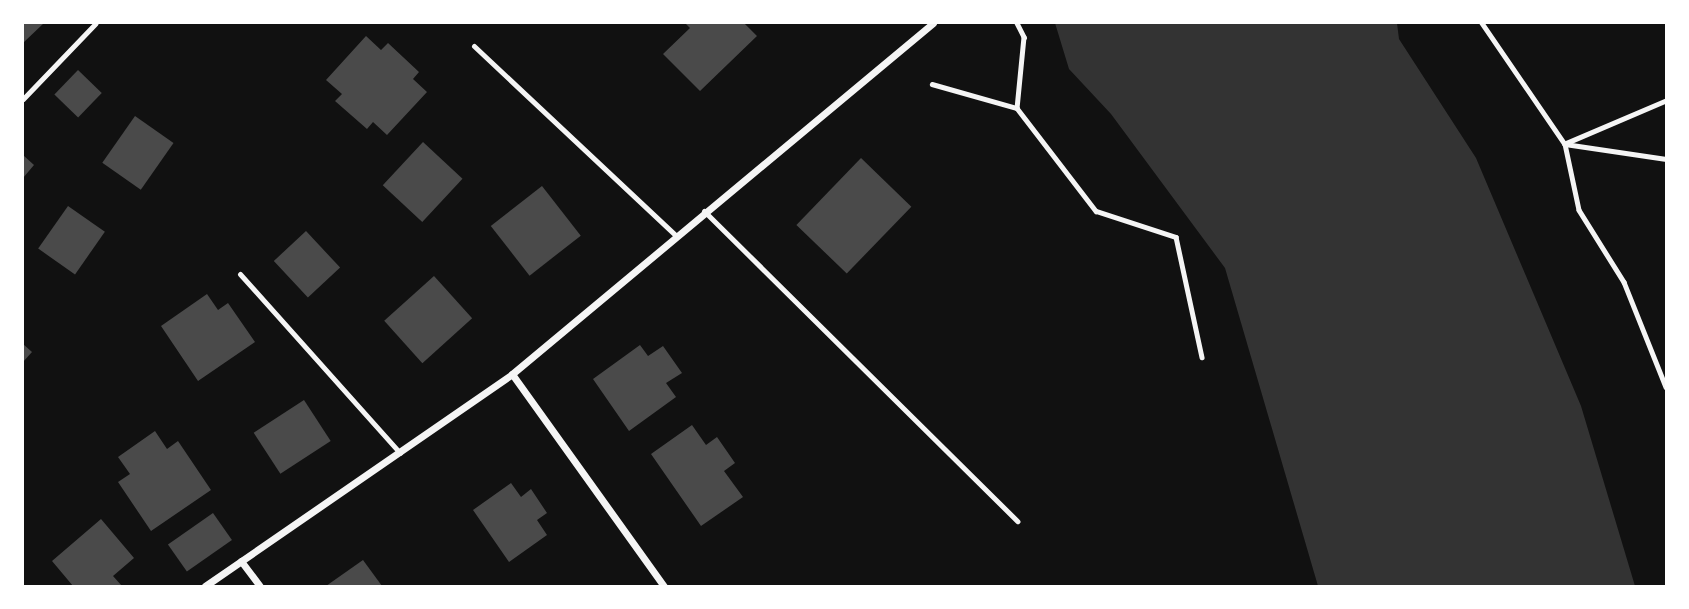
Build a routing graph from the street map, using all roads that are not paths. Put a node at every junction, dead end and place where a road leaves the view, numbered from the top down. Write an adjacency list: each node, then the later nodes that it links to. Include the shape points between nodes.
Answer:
1 (96, 23): 4 (lane)
2 (933, 23): 5 (street)
3 (474, 46): 6 (lane)
4 (23, 99)
5 (704, 211): 6 (street); 10 (lane)
6 (675, 235): 8 (street)
7 (240, 274): 9 (lane)
8 (512, 374): 9 (street); 14 (street)
9 (400, 453): 11 (street)
10 (1017, 521)
11 (241, 561): 12 (street); 13 (street)
12 (205, 586)
13 (260, 586)
14 (664, 586)

